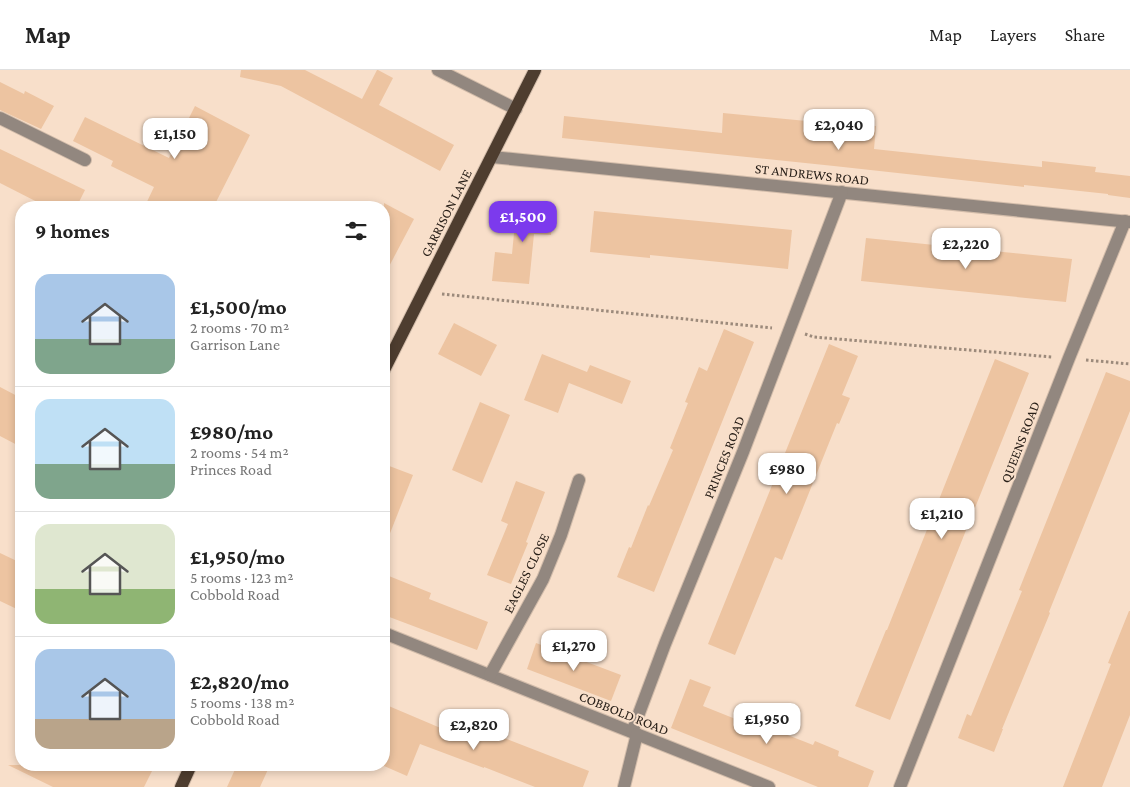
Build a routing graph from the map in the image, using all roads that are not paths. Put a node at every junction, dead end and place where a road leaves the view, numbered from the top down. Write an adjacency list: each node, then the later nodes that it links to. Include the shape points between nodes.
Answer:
1 (438, 70): 3 (street)
2 (535, 70): 3 (main road, GARRISON LANE)
3 (516, 109): 5 (main road, GARRISON LANE)
4 (0, 118): 6 (street)
5 (492, 157): 7 (street, ST ANDREWS ROAD); 9 (main road, GARRISON LANE)
6 (85, 160)
7 (842, 192): 8 (street, ST ANDREWS ROAD); 13 (street, PRINCES ROAD, via 743,452 665,644)
8 (1128, 221): 18 (street, QUEENS ROAD, via 1069,358)
9 (390, 358)
10 (580, 480): 12 (street, EAGLES CLOSE, via 543,579)
11 (390, 635): 12 (street, COBBOLD ROAD)
12 (490, 675): 13 (street, COBBOLD ROAD)
13 (634, 733): 16 (street, PRINCES ROAD); 17 (street, COBBOLD ROAD)
14 (188, 771): 15 (main road)
15 (181, 787)
16 (624, 787)
17 (769, 787)
18 (900, 787)

